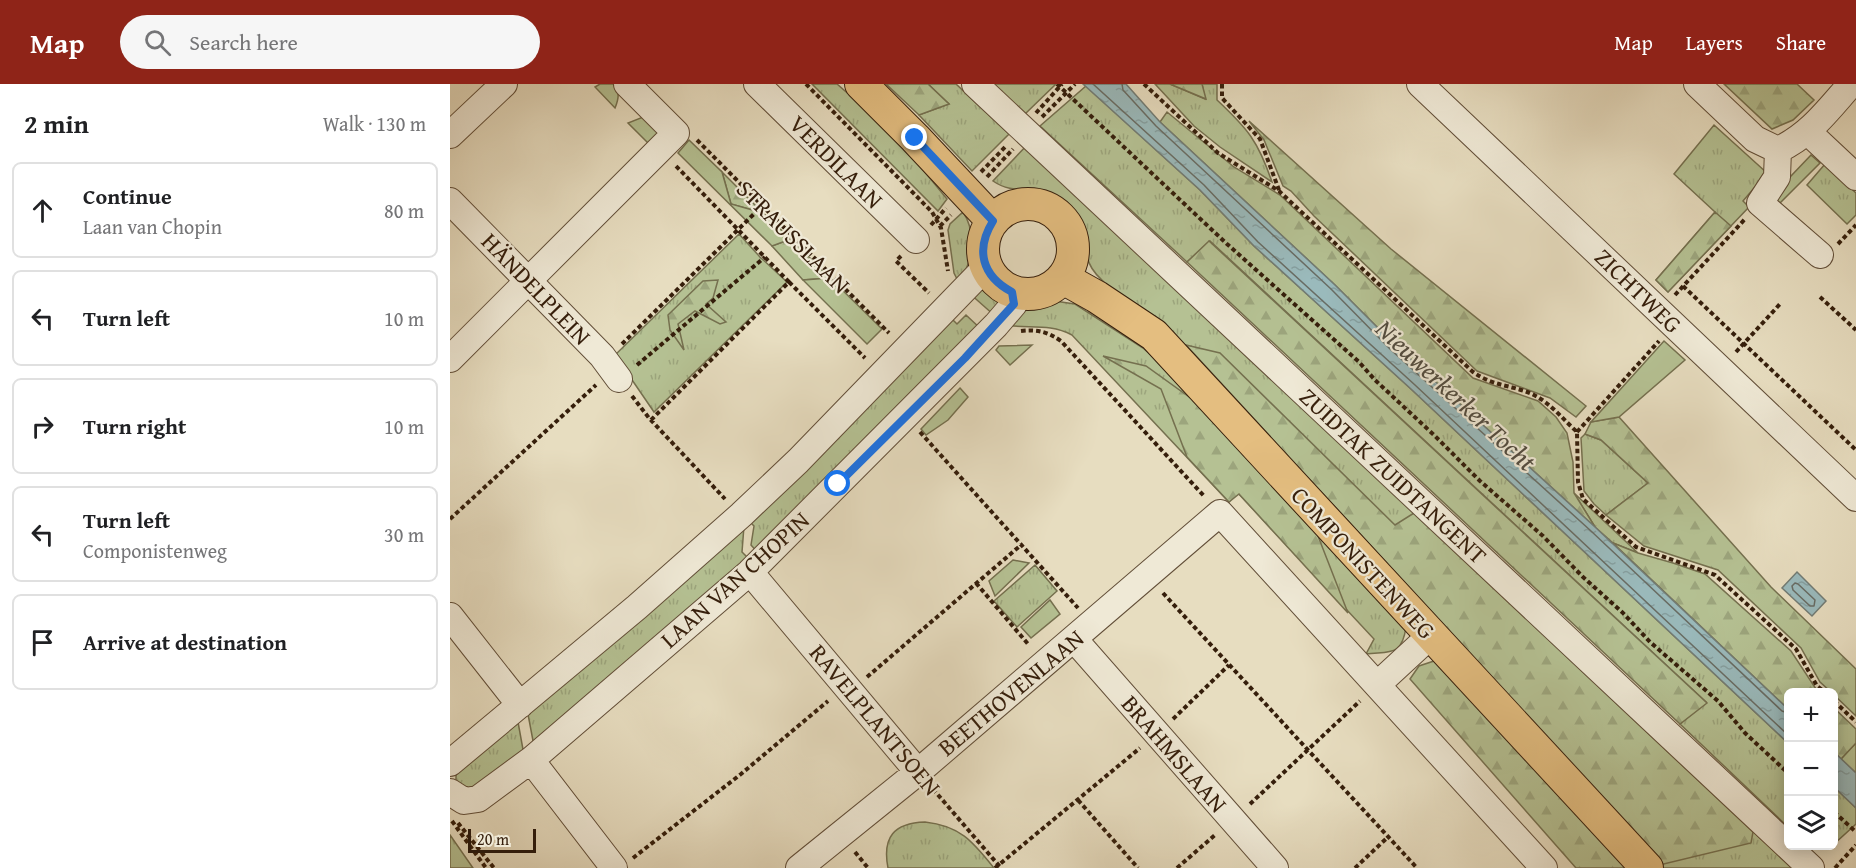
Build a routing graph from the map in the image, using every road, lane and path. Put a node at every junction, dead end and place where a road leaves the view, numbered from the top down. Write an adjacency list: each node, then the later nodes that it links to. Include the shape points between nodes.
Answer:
1 (504, 84): 17 (street)
2 (627, 84): 19 (street)
3 (757, 84): 29 (street, VERDILAAN)
4 (861, 84): 28 (main road)
5 (975, 84): 96 (street, ZUIDTAK ZUIDTANGENT)
6 (1143, 84): 25 (path, via 1218,153)
7 (1222, 84): 25 (path, via 1222,98 1260,139)
8 (1420, 84): 40 (street, ZICHTWEG)
9 (1697, 84): 21 (street, via 1755,139)
10 (1851, 84): 16 (street)
11 (1060, 85): 13 (path); 14 (path)
12 (1074, 86): 13 (path)
13 (1067, 93): 15 (path); 75 (path, via 1359,362)
14 (1030, 120)
15 (1035, 125)
16 (1808, 132): 21 (street); 23 (street)
17 (450, 135)
18 (1015, 137): 22 (path)
19 (668, 141): 31 (path); 34 (street); 45 (path, STRAUSSLAAN, via 692,135)
20 (1020, 142): 24 (path)
21 (1778, 150): 27 (street, via 1777,177)
22 (976, 177)
23 (1856, 177)
24 (982, 182)
25 (1279, 190): 51 (path, via 1473,372 1485,381 1535,395)
26 (450, 201): 34 (street, HÄNDELPLEIN)
27 (1760, 203): 30 (street); 36 (path)
28 (993, 221): 32 (main road, via 983,243); 33 (main road, via 1016,205 1044,207 1057,214 1073,245 1070,266)
29 (916, 240)
30 (1820, 255)
31 (765, 257): 35 (path); 48 (path)
32 (986, 267): 37 (main road, via 992,278); 45 (street, LAAN VAN CHOPIN)
33 (1063, 279): 37 (main road, via 1040,293); 62 (main road, COMPONISTENWEG, via 1154,335)
34 (527, 280): 44 (street); 48 (street, HÄNDELPLEIN, via 602,357)
35 (789, 282): 47 (path); 50 (path)
36 (1683, 286): 40 (path); 43 (path)
37 (1012, 292): 41 (street, LAAN VAN CHOPIN, via 1014,304)
38 (1820, 297): 42 (path)
39 (1780, 304): 43 (path)
40 (1667, 318): 46 (street, ZICHTWEG); 51 (path)
41 (996, 326): 49 (street, LAAN VAN CHOPIN); 55 (path, via 1007,332 1041,331 1061,341)
42 (1856, 330)
43 (1743, 344): 46 (path); 52 (path)
44 (454, 346)
45 (907, 350): 47 (street, LAAN VAN CHOPIN)
46 (1720, 369): 53 (street, ZICHTWEG)
47 (881, 375): 68 (street, LAAN VAN CHOPIN, via 741,515)
48 (619, 380): 50 (path)
49 (906, 417): 56 (path); 57 (street, LAAN VAN CHOPIN)
50 (651, 420): 54 (path)
51 (1577, 432): 67 (path, via 1578,482 1583,500 1636,548 1715,575 1796,649)
52 (1856, 450)
53 (1856, 498)
54 (730, 503)
55 (1220, 513): 58 (street, BEETHOVENLAAN); 65 (street)
56 (1022, 545): 59 (path); 61 (path)
57 (750, 572): 66 (street, RAVELPLANTSOEN); 73 (street, LAAN VAN CHOPIN)
58 (1147, 576): 61 (street, BEETHOVENLAAN); 64 (path)
59 (976, 583): 63 (path); 66 (path)
60 (450, 616): 68 (street)
61 (1083, 631): 71 (street, BRAHMSLAAN); 76 (street, BEETHOVENLAAN)
62 (1430, 636): 65 (street); 95 (main road, COMPONISTENWEG)
63 (1028, 644)
64 (1229, 665): 71 (path); 72 (path)
65 (1378, 684): 72 (path); 85 (street)
66 (848, 688): 76 (street, RAVELPLANTSOEN); 84 (path)
67 (1819, 688)
68 (520, 705): 74 (street, LAAN VAN CHOPIN)
69 (1838, 706): 70 (path)
70 (1856, 722)
71 (1157, 734): 77 (path); 80 (street, BRAHMSLAAN)
72 (1308, 750): 80 (path); 82 (path)
73 (531, 760): 78 (street, LAAN VAN CHOPIN, via 478,799 456,798); 84 (street)
74 (450, 763)
75 (1784, 769)
76 (918, 772): 86 (path, RAVELPLANTSOEN); 89 (street, BEETHOVENLAAN)
77 (1078, 800): 86 (path); 90 (path)
78 (451, 809): 87 (path); 88 (path)
79 (1838, 816): 81 (path)
80 (1233, 820): 91 (path); 92 (street, BRAHMSLAAN)
81 (1856, 832)
82 (1388, 837): 93 (path); 94 (path)
83 (1856, 844): 97 (path)
84 (623, 863)
85 (1537, 865)
86 (998, 867)
87 (486, 868)
88 (495, 868)
89 (799, 868)
90 (1138, 868)
91 (1177, 868)
92 (1275, 868)
93 (1355, 868)
94 (1417, 868)
95 (1647, 868)
96 (1811, 868)
97 (1835, 868)

